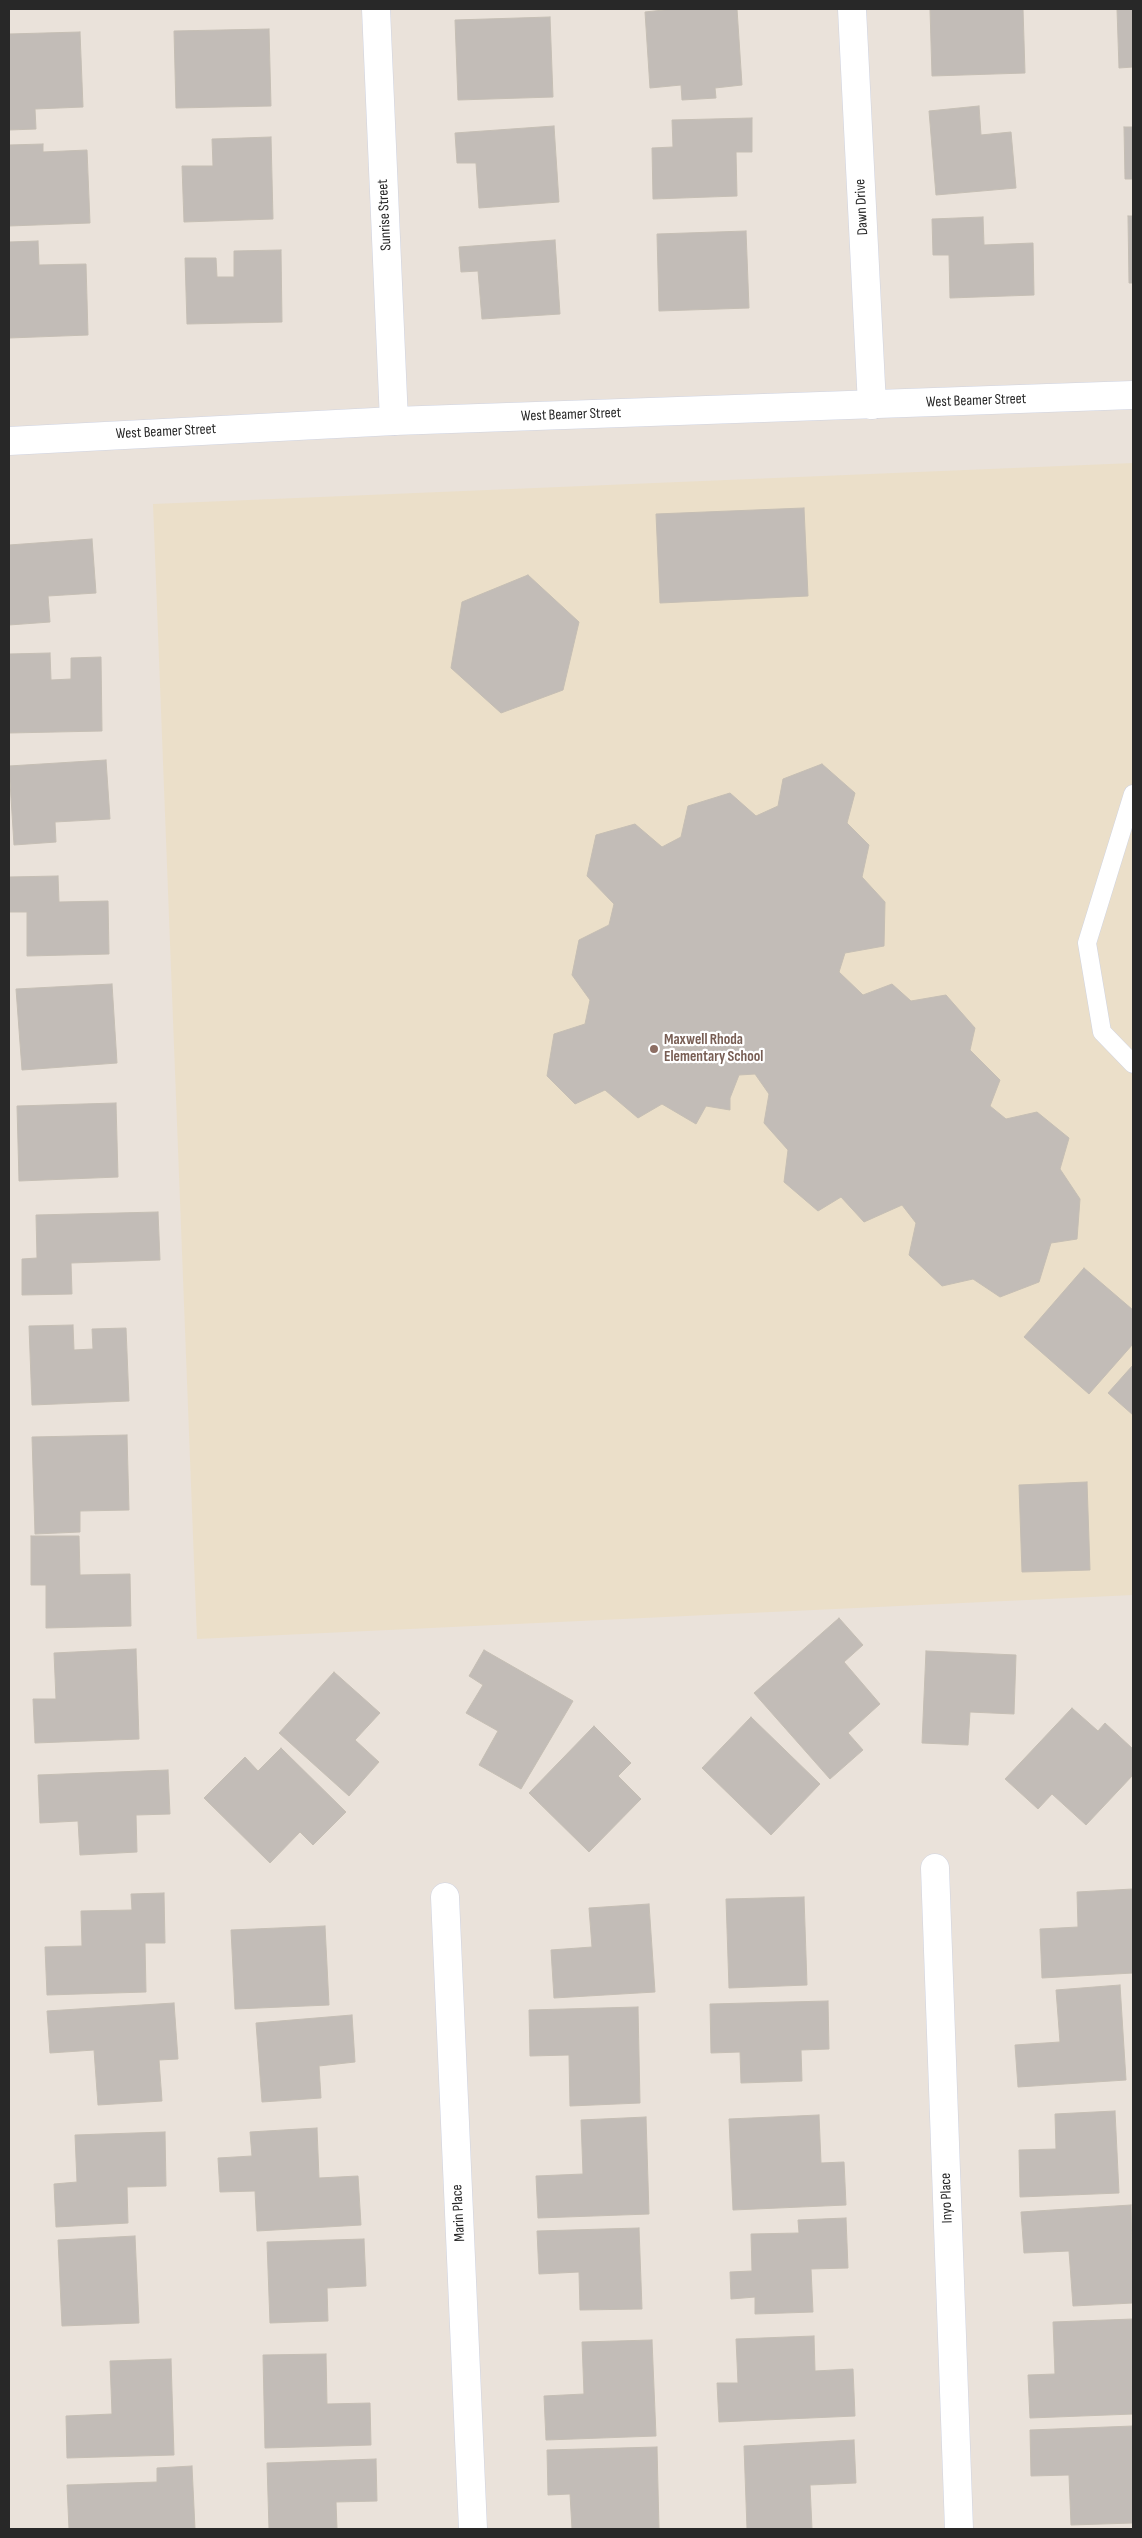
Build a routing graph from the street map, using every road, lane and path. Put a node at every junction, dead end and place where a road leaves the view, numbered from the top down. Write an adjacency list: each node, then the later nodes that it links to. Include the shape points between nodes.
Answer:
1 (376, 9): 5 (street, Sunrise Street)
2 (852, 9): 4 (street, Dawn Drive)
3 (1133, 395): 4 (street, West Beamer Street)
4 (872, 405): 5 (street, West Beamer Street)
5 (394, 420): 6 (street, West Beamer Street)
6 (9, 441)
7 (1133, 794): 8 (lane, via 1087,943 1102,1032)
8 (1133, 1064)
9 (935, 1868): 12 (street, Inyo Place)
10 (445, 1897): 11 (street, Marin Place)
11 (473, 2529)
12 (959, 2529)

